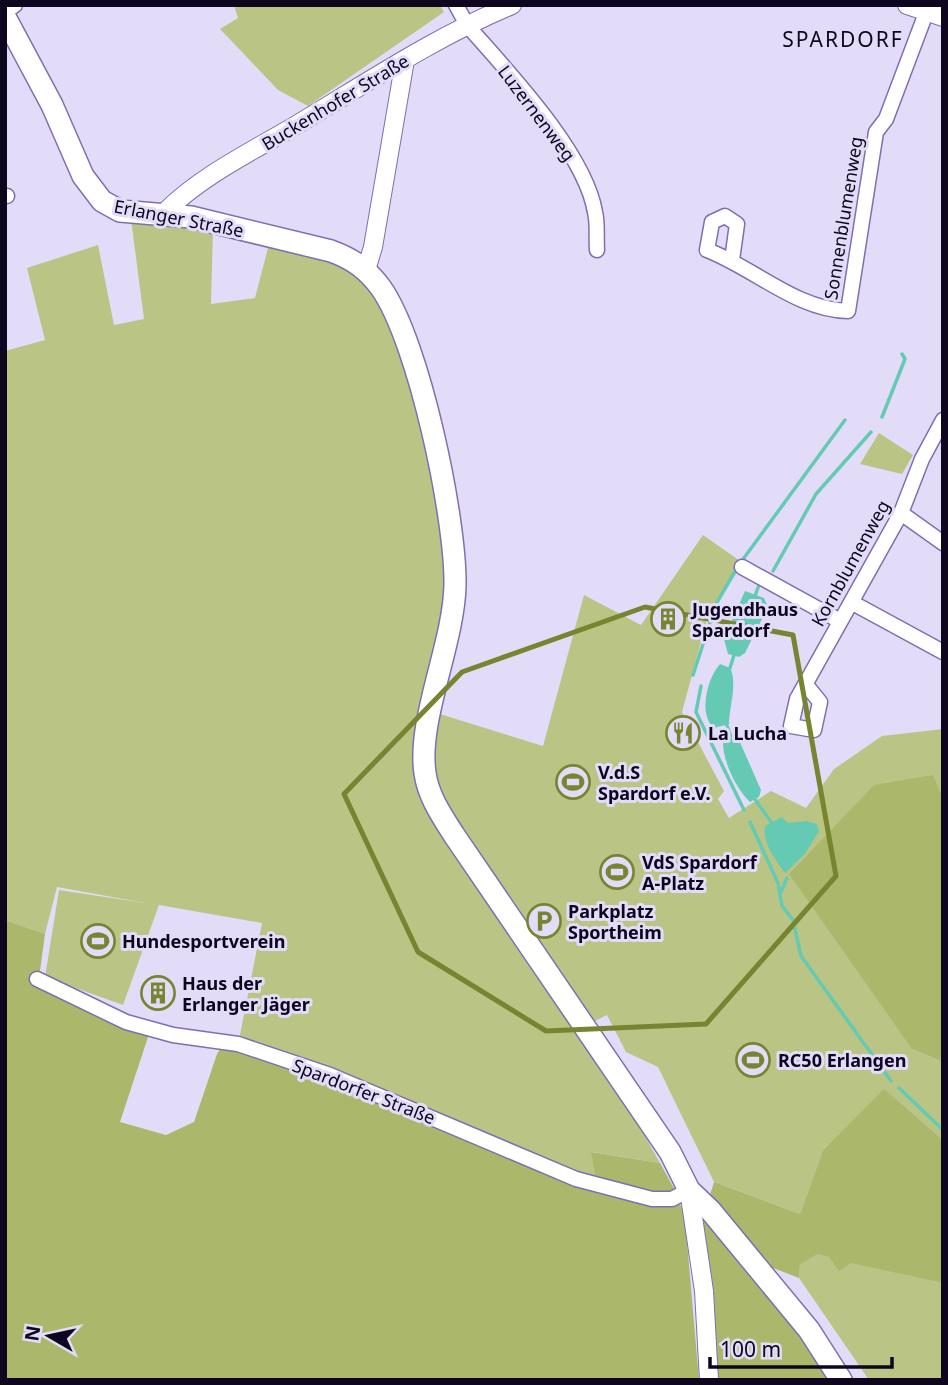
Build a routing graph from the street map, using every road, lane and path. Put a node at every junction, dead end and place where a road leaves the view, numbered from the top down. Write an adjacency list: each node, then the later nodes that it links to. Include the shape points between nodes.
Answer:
1 (15, 5): 5 (street)
2 (456, 5): 7 (street, Luzernenweg)
3 (512, 5): 7 (street, Buckenhofer Straße)
4 (907, 5): 6 (street)
5 (5, 14): 10 (main road, Erlanger Straße, via 96,195 120,211)
6 (935, 15): 8 (street); 12 (street, Sonnenblumenweg, via 886,120 876,132 848,311 810,304)
7 (467, 25): 9 (street, Buckenhofer Straße); 11 (street, Luzernenweg, via 562,143 582,175 595,211)
8 (943, 27)
9 (405, 60): 10 (street, Buckenhofer Straße, via 198,184); 13 (street)
10 (165, 212): 13 (main road, Erlanger Straße, via 320,247 350,258)
11 (597, 250)
12 (732, 260)
13 (366, 270): 23 (main road, Erlanger Straße, via 394,311 428,419 455,554 449,629 425,735 424,772 429,790 454,835 663,1143)
14 (943, 420): 15 (street, Kornblumenweg)
15 (901, 513): 16 (street); 18 (street, Kornblumenweg)
16 (943, 543)
17 (741, 567): 19 (street)
18 (852, 602): 19 (street, Kornblumenweg); 20 (street)
19 (840, 621): 21 (street, Kornblumenweg)
20 (943, 652)
21 (807, 686)
22 (37, 979): 23 (street, Spardorfer Straße, via 126,1022 173,1035 238,1044 330,1075 563,1175 652,1199 672,1199)
23 (689, 1191): 24 (street, via 704,1291); 25 (main road, via 809,1330)
24 (709, 1380)
25 (841, 1380)

